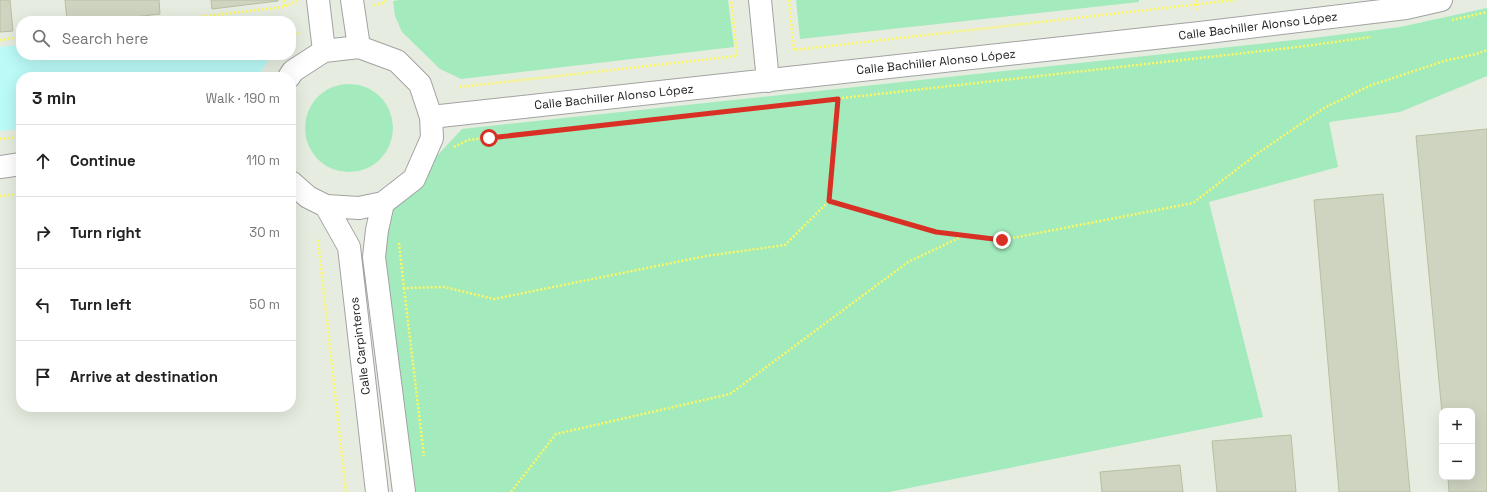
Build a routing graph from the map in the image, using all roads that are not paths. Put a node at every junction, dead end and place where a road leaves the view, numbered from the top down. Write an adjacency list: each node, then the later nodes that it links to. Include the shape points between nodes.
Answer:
1 (318, 0): 6 (street)
2 (352, 0): 5 (street)
3 (760, 0): 8 (street)
4 (1441, 0): 8 (street, Calle Bachiller Alonso López, via 1406,8 1200,33)
5 (359, 47): 6 (street); 9 (street, via 397,61 420,84)
6 (324, 51): 7 (street)
7 (292, 72)
8 (768, 81): 9 (street, Calle Bachiller Alonso López)
9 (431, 117): 13 (street, via 432,138 414,179)
10 (16, 165): 11 (street)
11 (0, 167)
12 (296, 186): 14 (street, via 308,197)
13 (383, 202): 14 (street, via 359,208); 16 (street, Calle Carpinteros, via 374,257)
14 (326, 206): 15 (street, Calle Carpinteros, via 349,247)
15 (377, 492)
16 (404, 492)

